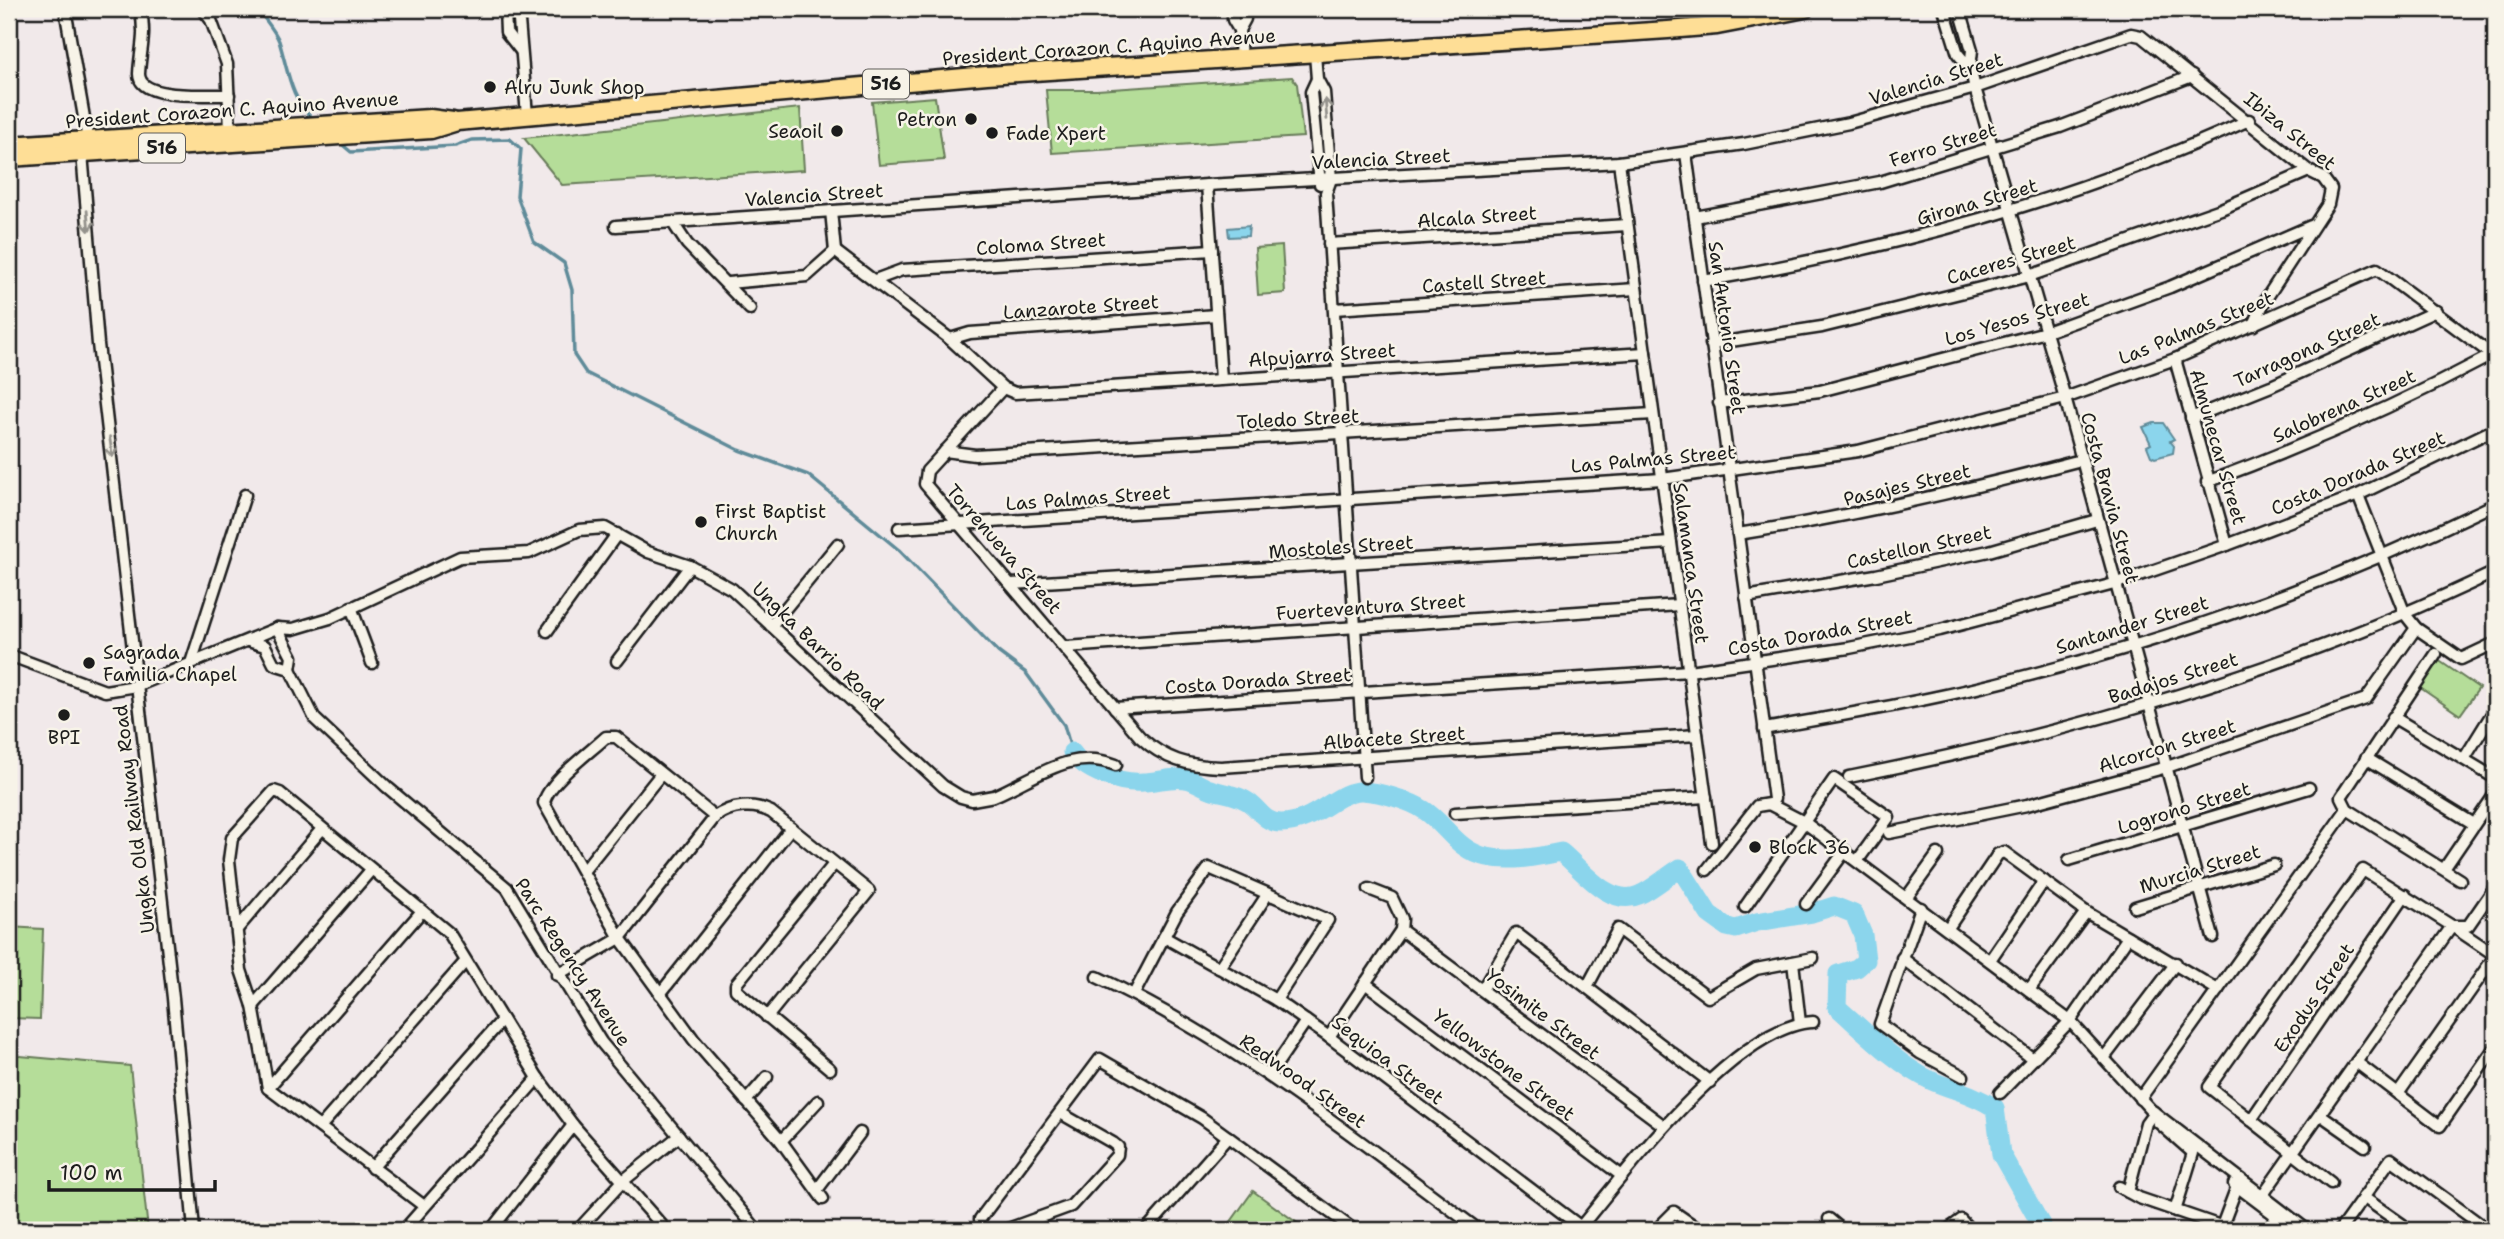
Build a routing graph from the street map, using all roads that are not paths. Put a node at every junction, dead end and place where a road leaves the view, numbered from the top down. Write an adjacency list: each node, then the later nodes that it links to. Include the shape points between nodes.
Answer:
1 (65, 9): 26 (street, Ungka Old Railway Road)
2 (140, 9): 20 (street, via 145,28 139,72 142,84 152,92)
3 (203, 9): 20 (street, via 227,64)
4 (505, 9): 13 (street, via 506,32)
5 (518, 9): 13 (street)
6 (1233, 9): 11 (street)
7 (1244, 9): 11 (street)
8 (1805, 9): 14 (main road, President Corazon C. Aquino Avenue / 516, via 1693,28)
9 (1944, 9): 16 (street, Costa Bravia Street, via 1958,54)
10 (1959, 9): 16 (street, Costa Bravia Street, via 1972,50)
11 (1239, 30): 15 (street)
12 (2131, 34): 17 (street, Ibiza Street, via 2141,36); 19 (street, Valencia Street)
13 (521, 52): 21 (street)
14 (1315, 54): 15 (main road, President Corazon C. Aquino Avenue / 516); 18 (street)
15 (1241, 59): 21 (main road, President Corazon C. Aquino Avenue / 516, via 974,76)
16 (1970, 68): 19 (street, Costa Bravia Street)
17 (2192, 76): 22 (street, Ibiza Street); 27 (street, Ferro Street)
18 (1317, 79): 32 (street, one-way to 18, via 1324,92); 33 (street, via 1311,92)
19 (1975, 88): 27 (street, Costa Bravia Street); 28 (street, Valencia Street, via 1849,123)
20 (229, 95): 24 (street)
21 (527, 115): 23 (main road, President Corazon C. Aquino Avenue / 516)
22 (2249, 120): 31 (street, Ibiza Street); 37 (street, Girona Street, via 2103,182)
23 (430, 124): 24 (main road, President Corazon C. Aquino Avenue / 516); 26 (main road, President Corazon C. Aquino Avenue / 516, via 315,138)
24 (230, 130): 26 (main road, President Corazon C. Aquino Avenue / 516)
25 (9, 145): 26 (main road, President Corazon C. Aquino Avenue / 516)
26 (85, 146): 29 (main road, President Corazon C. Aquino Avenue / 516); 115 (street, Ungka Old Railway Road, one-way to 115, via 101,372)
27 (1994, 149): 37 (street, Costa Bravia Street); 38 (street, Ferro Street, via 1880,182)
28 (1686, 153): 30 (street, Valencia Street); 38 (street, San Antonio Street)
29 (9, 158)
30 (1619, 162): 32 (street, Valencia Street); 40 (street, Salamanca Street)
31 (2309, 170): 41 (street, Ibiza Street, via 2323,178 2332,192); 46 (street, Caceres Street, via 2221,209)
32 (1331, 179): 33 (street, Valencia Street); 35 (street)
33 (1318, 180): 34 (street, Valencia Street); 35 (street)
34 (1207, 185): 36 (street, Valencia Street); 44 (street)
35 (1326, 193): 43 (street)
36 (831, 211): 39 (street, Valencia Street); 45 (street)
37 (2012, 212): 46 (street, Costa Bravia Street); 48 (street, Girona Street, via 1801,265)
38 (1695, 217): 48 (street, San Antonio Street)
39 (673, 223): 42 (street, Valencia Street); 49 (street, via 687,244)
40 (1627, 225): 43 (street, Alcala Street); 50 (street, Salamanca Street)
41 (2311, 225): 55 (street, Ibiza Street); 56 (street, Los Yesos Street, via 2181,282)
42 (616, 226)
43 (1329, 244): 52 (street)
44 (1212, 250): 47 (street, Coloma Street, via 902,270); 54 (street)
45 (835, 251): 47 (street); 49 (street, via 807,276)
46 (2029, 276): 56 (street, Costa Bravia Street); 58 (street, Caceres Street, via 1822,327)
47 (875, 280): 57 (street)
48 (1703, 281): 58 (street, San Antonio Street)
49 (728, 283): 51 (street)
50 (1636, 289): 52 (street, Castell Street); 59 (street, Salamanca Street)
51 (750, 309)
52 (1334, 309): 62 (street)
53 (2436, 311): 55 (street, Las Palmas Street, via 2377,269); 60 (street); 68 (street, Tarragona Street)
54 (1216, 315): 57 (street, Lanzarote Street, via 970,333); 63 (street)
55 (2254, 325): 61 (street, Las Palmas Street)
56 (2046, 332): 65 (street, Costa Bravia Street); 66 (street, Los Yesos Street, via 1820,391)
57 (950, 340): 64 (street)
58 (1711, 344): 66 (street, San Antonio Street)
59 (1645, 353): 62 (street, Alpujarra Street); 67 (street, Salamanca Street)
60 (2494, 356): 75 (street, Salobrena Street, via 2284,454)
61 (2175, 359): 65 (street, Las Palmas Street); 68 (street, Almunecar Street)
62 (1338, 371): 63 (street, Alpujarra Street); 70 (street)
63 (1221, 379): 64 (street, Alpujarra Street, via 1020,393)
64 (1003, 388): 71 (street, Torrenueva Street)
65 (2065, 398): 72 (street, Costa Bravia Street); 73 (street, Las Palmas Street, via 1858,451)
66 (1719, 403): 73 (street, San Antonio Street)
67 (1653, 414): 70 (street, Toledo Street); 74 (street, Salamanca Street)
68 (2190, 418): 75 (street, Almunecar Street)
69 (2495, 429): 77 (street, Costa Dorada Street)
70 (1342, 434): 71 (street, Toledo Street, via 975,455); 78 (street)
71 (945, 451): 81 (street, Torrenueva Street, via 928,471 925,484)
72 (2081, 460): 80 (street, Costa Bravia Street); 84 (street, Pasajes Street, via 1919,501)
73 (1731, 471): 74 (street, Las Palmas Street); 84 (street, San Antonio Street)
74 (1662, 479): 78 (street, Las Palmas Street); 85 (street, Salamanca Street)
75 (2207, 482): 87 (street, Almunecar Street)
76 (245, 495): 110 (street)
77 (2358, 495): 87 (street, Costa Dorada Street); 88 (street)
78 (1346, 499): 81 (street, Las Palmas Street); 89 (street)
79 (2495, 504): 88 (street, Santander Street)
80 (2097, 520): 93 (street, Costa Bravia Street); 94 (street, Castellon Street, via 1989,551)
81 (961, 524): 82 (street, Las Palmas Street); 92 (street, Torrenueva Street)
82 (899, 527)
83 (617, 534): 90 (street, Ungka Barrio Road, via 648,552); 96 (street, Ungka Barrio Road, via 605,528 579,530 529,553 460,557); 102 (street)
84 (1738, 534): 94 (street, San Antonio Street)
85 (1671, 543): 89 (street, Mostoles Street); 95 (street, Salamanca Street)
86 (838, 544): 99 (street)
87 (2227, 545): 93 (street, Costa Dorada Street)
88 (2382, 555): 97 (street); 105 (street, Santander Street, via 2247,608)
89 (1351, 564): 92 (street, Mostoles Street); 98 (street)
90 (690, 566): 99 (street, Ungka Barrio Road, via 732,589); 109 (street)
91 (2495, 572): 97 (street, Badajos Street)
92 (1012, 584): 106 (street, Torrenueva Street)
93 (2114, 584): 105 (street, Costa Bravia Street); 112 (street, Costa Dorada Street, via 1940,630)
94 (1746, 597): 112 (street, San Antonio Street)
95 (1679, 605): 98 (street, Fuerteventura Street); 114 (street, Salamanca Street)
96 (351, 607): 100 (street, Ungka Barrio Road, via 304,626); 111 (street)
97 (2405, 614): 101 (street); 117 (street, Badajos Street, via 2285,661)
98 (1355, 625): 106 (street, Fuerteventura Street); 116 (street)
99 (771, 626): 126 (street, Ungka Barrio Road, via 932,776 961,797 995,796 1083,757)
100 (277, 628): 103 (street, Ungka Barrio Road); 113 (street, via 292,657)
101 (2416, 628): 104 (street, via 2461,659); 127 (street, Alcorcon Street, via 2366,699)
102 (547, 631)
103 (248, 641): 110 (street, Ungka Barrio Road); 113 (street, via 265,646 274,664)
104 (2495, 643)
105 (2132, 646): 117 (street, Costa Bravia Street); 121 (street, Santander Street, via 1998,683)
106 (1066, 647): 118 (street, Torrenueva Street)
107 (9, 654): 115 (street, Ungka Barrio Road, via 105,691)
108 (2436, 654): 120 (street)
109 (617, 661)
110 (191, 663): 115 (street, Ungka Barrio Road)
111 (372, 663)
112 (1755, 663): 114 (street, Costa Dorada Street); 121 (street, San Antonio Street)
113 (290, 669): 186 (street, Parc Regency Avenue, via 315,719 507,888)
114 (1689, 671): 116 (street, Costa Dorada Street); 122 (street, Salamanca Street)
115 (136, 686): 248 (street, Ungka Old Railway Road, via 173,998)
116 (1360, 692): 118 (street, Costa Dorada Street); 123 (street)
117 (2149, 705): 127 (street, Costa Bravia Street); 130 (street, Badajos Street, via 1987,750)
118 (1115, 708): 123 (street, Albacete Street, via 1153,750 1188,765)
119 (2495, 709): 125 (street)
120 (2393, 717): 124 (street); 125 (street)
121 (1764, 729): 135 (street, San Antonio Street)
122 (1698, 735): 123 (street, Albacete Street); 134 (street, Salamanca Street)
123 (1364, 757): 129 (street)
124 (2366, 758): 136 (street, via 2341,795); 140 (street)
125 (2464, 759): 131 (street)
126 (1116, 765)
127 (2167, 767): 142 (street, Costa Bravia Street); 144 (street, Alcorcon Street, via 2027,804)
128 (662, 774): 138 (street); 154 (street); 154 (street, via 628,744 606,737 551,789 544,803)
129 (1365, 777)
130 (1849, 778)
131 (2495, 778)
132 (2309, 788): 142 (street, Logrono Street)
133 (2495, 794): 140 (street)
134 (1706, 797): 137 (street); 145 (street, Salamanca Street)
135 (1774, 799)
136 (2347, 809): 152 (street); 192 (street)
137 (1455, 813)
138 (715, 817): 141 (street, via 730,809 759,807); 175 (street)
139 (1804, 822): 146 (street); 148 (street, via 1834,779 1888,814 1889,821); 155 (street, via 1769,804 1757,806); 165 (street)
140 (2474, 824): 152 (street)
141 (791, 828): 150 (street); 193 (street)
142 (2183, 828): 149 (street, Logrono Street); 159 (street, Costa Bravia Street)
143 (321, 830): 153 (street); 171 (street); 171 (street, via 274,792 240,828 232,838 229,860)
144 (1889, 833)
145 (1712, 844)
146 (1845, 851): 148 (street); 164 (street)
147 (1938, 854): 163 (street)
148 (1858, 860): 163 (street)
149 (2069, 860)
150 (834, 864): 197 (street, via 738,978 736,990); 197 (street, via 869,891)
151 (2274, 865): 159 (street, Murcia Street)
152 (2444, 869): 156 (street)
153 (371, 870): 168 (street); 196 (street)
154 (584, 870): 175 (street)
155 (1707, 870)
156 (2460, 880)
157 (2044, 881): 169 (street); 172 (street, via 2001,852); 181 (street)
158 (1368, 890): 173 (street, via 1392,898 1402,919)
159 (2200, 890): 166 (street, Murcia Street); 177 (street, Costa Bravia Street)
160 (2493, 894): 170 (street, via 2468,926)
161 (1267, 895): 174 (street, via 1209,867); 185 (street); 195 (street, via 1328,920)
162 (2405, 895): 170 (street); 223 (street, Exodus Street); 223 (street, via 2363,870 2209,1087)
163 (1907, 897): 167 (street)
164 (1806, 904)
165 (1745, 907)
166 (2135, 907)
167 (1921, 908): 172 (street); 180 (street)
168 (422, 911): 183 (street, via 449,933); 214 (street)
169 (2086, 912): 176 (street); 191 (street)
170 (2452, 926): 178 (street); 207 (street)
171 (238, 928): 196 (street, via 241,970)
172 (1948, 928): 181 (street)
173 (1401, 930): 188 (street); 190 (street, Yosimite Street)
174 (1164, 936): 185 (street, Sequioa Street); 194 (street)
175 (620, 937): 186 (street); 193 (street)
176 (2128, 937): 184 (street); 200 (street)
177 (2213, 937)
178 (2495, 955): 216 (street)
179 (1813, 958): 182 (street)
180 (1902, 958): 206 (street); 210 (street, via 1882,1028)
181 (1990, 960): 191 (street)
182 (1793, 961): 189 (street, via 1756,969 1708,997 1618,929); 201 (street)
183 (465, 962): 198 (street); 225 (street)
184 (2176, 963): 192 (street); 205 (street)
185 (1219, 968): 195 (street, Sequioa Street)
186 (557, 975): 228 (street, Parc Regency Avenue, via 601,1042)
187 (1097, 977): 194 (street, Redwood Street)
188 (1366, 983): 203 (street); 235 (street, Yellowstone Street)
189 (1587, 987): 190 (street, via 1516,933); 213 (street)
190 (1482, 990): 226 (street, Yosimite Street)
191 (2029, 990): 200 (street)
192 (2218, 990): 217 (street)
193 (660, 994): 218 (street)
194 (1134, 994): 209 (street, Redwood Street)
195 (1276, 1000): 199 (street, Sequioa Street)
196 (253, 1006): 214 (street)
197 (767, 1017): 208 (street)
198 (502, 1020): 212 (street); 234 (street)
199 (1306, 1021): 203 (street, Sequioa Street); 209 (street)
200 (2070, 1021): 205 (street); 206 (street)
201 (1800, 1023): 202 (street); 213 (street, via 1764,1038)
202 (1813, 1023)
203 (1329, 1037): 246 (street, Sequioa Street)
204 (2495, 1047): 216 (street, via 2440,1125)
205 (2104, 1058): 217 (street)
206 (2033, 1059): 215 (street)
207 (2356, 1062): 216 (street); 222 (street)
208 (830, 1069)
209 (1270, 1074): 258 (street, Redwood Street)
210 (1963, 1076)
211 (767, 1077): 218 (street)
212 (538, 1078): 224 (street); 241 (street)
213 (1710, 1082): 226 (street)
214 (268, 1088): 225 (street)
215 (2000, 1093)
216 (2398, 1094)
217 (2140, 1099): 220 (street)
218 (746, 1101): 230 (street)
219 (818, 1101): 230 (street)
220 (2152, 1112): 232 (street, via 2167,1133); 237 (street); 242 (street, via 2124,1190)
221 (1062, 1114): 229 (street, via 1100,1059); 254 (street, via 980,1219); 255 (street, via 1113,1143 1117,1154 1071,1206)
222 (2321, 1115): 231 (street); 233 (street)
223 (2251, 1121): 233 (street)
224 (573, 1125): 236 (street); 250 (street)
225 (320, 1126): 234 (street)
226 (1664, 1126): 235 (street)
227 (860, 1133): 230 (street, via 820,1194)
228 (679, 1136): 236 (street); 253 (street, Parc Regency Avenue)
229 (1228, 1138): 256 (street); 257 (street)
230 (781, 1141)
231 (2365, 1146)
232 (2193, 1153): 237 (street); 242 (street)
233 (2293, 1155): 238 (street); 239 (street)
234 (372, 1168): 241 (street)
235 (1622, 1176): 246 (street)
236 (624, 1181): 251 (street); 252 (street)
237 (2238, 1183): 239 (street); 243 (street); 245 (street)
238 (2331, 1183)
239 (2262, 1196): 243 (street)
240 (2363, 1198): 247 (street); 268 (street); 269 (street, via 2391,1158)
241 (424, 1206): 249 (street)
242 (2175, 1211): 245 (street)
243 (2278, 1213): 265 (street); 266 (street); 267 (street)
244 (1829, 1219): 261 (street)
245 (2222, 1226): 264 (street)
246 (1579, 1228)
247 (2404, 1228)
248 (194, 1230)
249 (404, 1230)
250 (491, 1230)
251 (579, 1230)
252 (666, 1230)
253 (757, 1230)
254 (981, 1230)
255 (1005, 1230)
256 (1146, 1230)
257 (1354, 1230)
258 (1479, 1230)
259 (1656, 1230): 260 (street, via 1674,1212)
260 (1700, 1230)
261 (1842, 1230)
262 (1947, 1230): 263 (street, via 1960,1220)
263 (1970, 1230)
264 (2232, 1230)
265 (2268, 1230)
266 (2295, 1230)
267 (2307, 1230)
268 (2340, 1230)
269 (2484, 1230)

